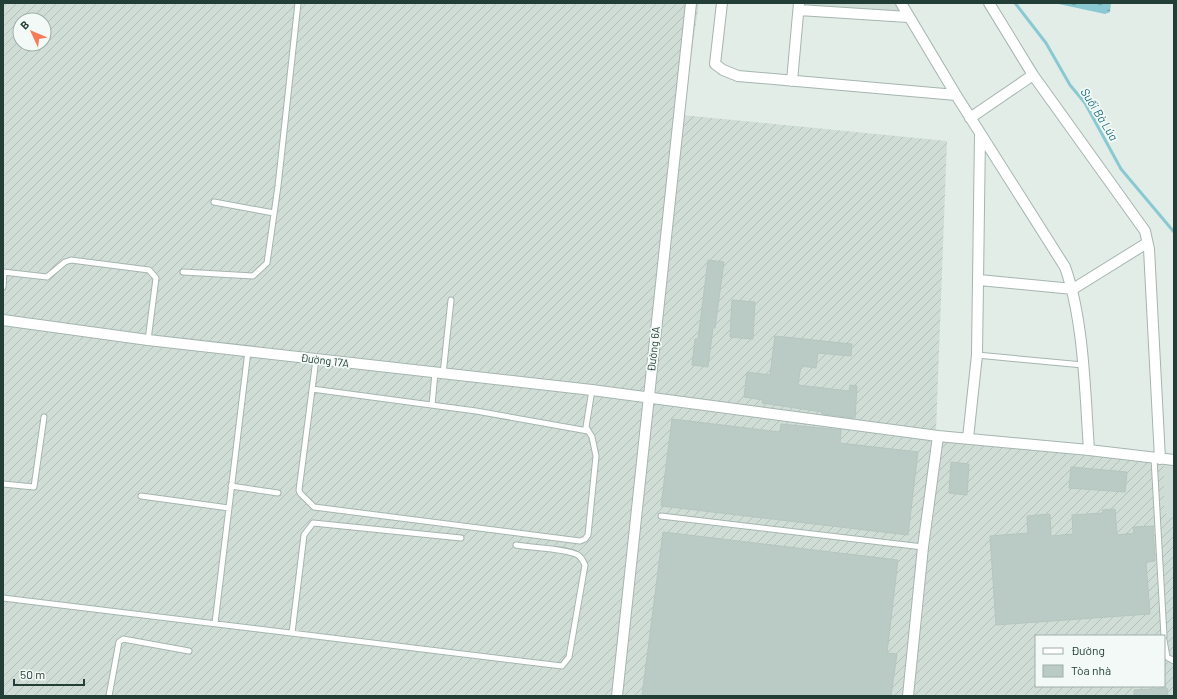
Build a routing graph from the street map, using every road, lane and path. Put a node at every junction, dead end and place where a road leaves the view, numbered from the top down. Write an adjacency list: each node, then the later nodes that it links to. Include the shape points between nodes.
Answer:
1 (298, 3): 14 (lane)
2 (691, 3): 31 (street, Đường 6A)
3 (722, 3): 9 (street, via 715,64 738,76)
4 (901, 3): 7 (street)
5 (989, 3): 8 (street)
6 (799, 6): 7 (street); 9 (street)
7 (908, 17): 10 (street)
8 (1033, 75): 11 (street); 15 (street, via 1137,219 1145,231)
9 (792, 81): 10 (street)
10 (956, 95): 11 (street)
11 (970, 118): 12 (street)
12 (980, 134): 18 (street); 20 (street, via 1065,267)
13 (214, 202): 14 (lane)
14 (274, 212): 17 (lane, via 267,263 253,276)
15 (1148, 243): 20 (street); 38 (street)
16 (4, 272): 19 (lane); 23 (lane, via 47,277 71,260 150,270 156,278)
17 (183, 272)
18 (980, 280): 20 (street); 25 (street)
19 (3, 287)
20 (1073, 289): 27 (street)
21 (451, 300): 28 (lane)
22 (3, 320): 23 (street, Đường 17A)
23 (148, 340): 24 (street, Đường 17A)
24 (248, 352): 26 (street, Đường 17A); 40 (lane)
25 (977, 355): 27 (lane); 36 (street)
26 (316, 359): 28 (street, Đường 17A); 29 (lane)
27 (1083, 365): 37 (street)
28 (439, 373): 30 (street, Đường 17A); 32 (lane)
29 (312, 389): 32 (lane); 34 (lane, via 299,490 314,507 580,542 588,535 596,456)
30 (592, 390): 31 (street, Đường 17A); 34 (lane, via 586,427)
31 (648, 398): 35 (street, Đường 17A); 56 (street, Đường 6A)
32 (432, 405): 34 (lane)
33 (44, 417): 39 (lane, via 34,487)
34 (588, 431)
35 (938, 436): 36 (street, Đường 17A); 47 (street)
36 (968, 438): 37 (street, Đường 17A)
37 (1089, 450): 38 (street, Đường 17A)
38 (1164, 459): 51 (lane)
39 (3, 484)
40 (231, 486): 41 (lane); 43 (lane)
41 (278, 493)
42 (141, 496): 43 (lane)
43 (229, 508): 49 (lane)
44 (661, 516): 47 (lane)
45 (461, 538): 50 (lane, via 313,523 304,535)
46 (516, 545): 50 (lane, via 566,552 578,556 585,565 569,656 562,666)
47 (923, 547): 57 (street)
48 (3, 598): 49 (lane)
49 (215, 623): 50 (lane)
50 (292, 633)
51 (1164, 635)
52 (1165, 646): 54 (lane, via 1167,657)
53 (189, 651): 55 (lane, via 123,639 119,642)
54 (1174, 661)
55 (110, 696)
56 (617, 696)
57 (908, 696)

